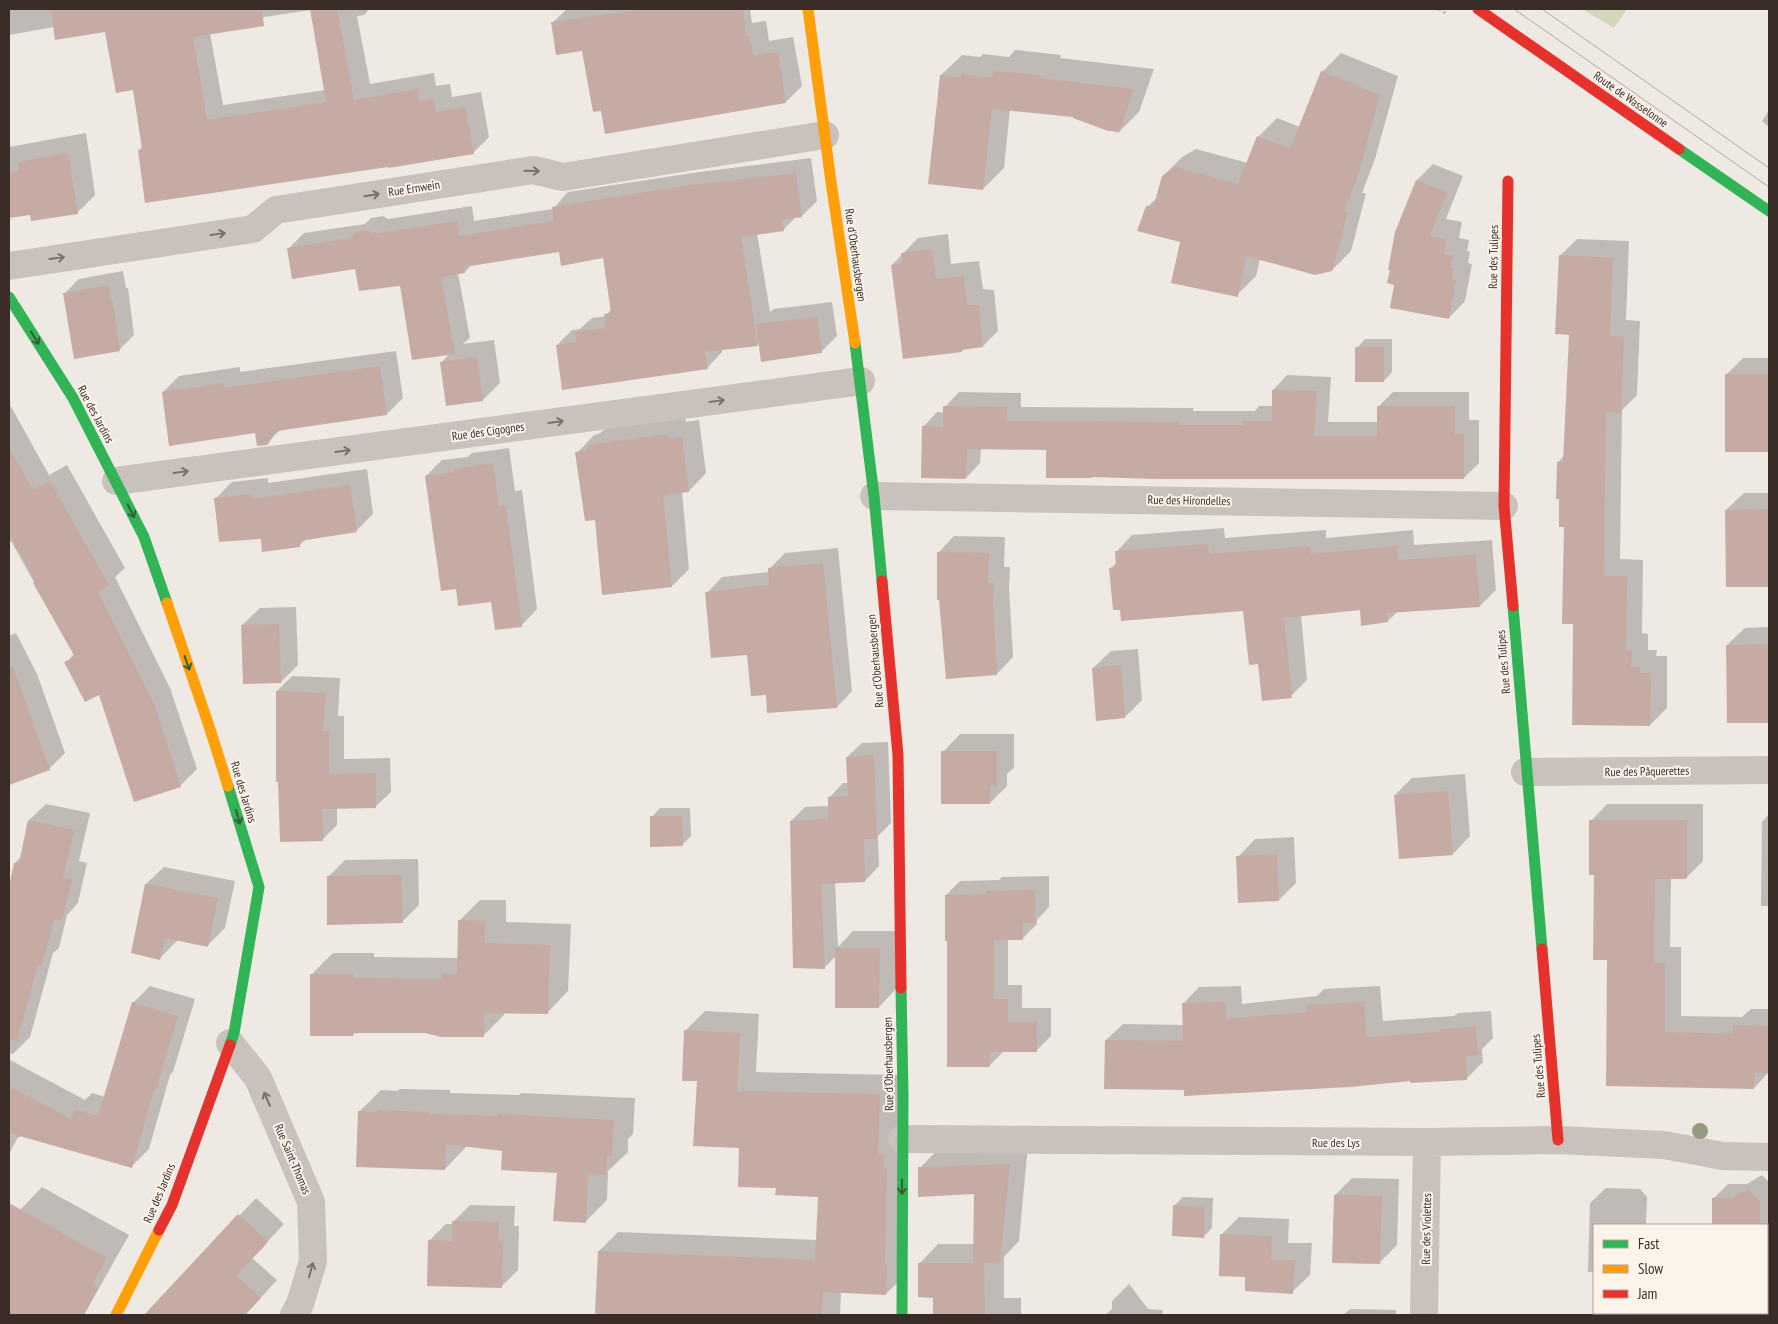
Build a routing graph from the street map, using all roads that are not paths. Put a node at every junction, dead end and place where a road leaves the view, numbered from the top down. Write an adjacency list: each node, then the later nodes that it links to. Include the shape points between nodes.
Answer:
1 (808, 9): 3 (street, Rue d'Oberhausbergen)
2 (1478, 9): 5 (street, Route de Wasselonne)
3 (825, 135): 6 (street, Rue Ernwein, one-way to 3, via 253,229 276,210 533,170 563,177); 8 (street, Rue d'Oberhausbergen)
4 (1508, 181): 11 (street, Rue des Tulipes)
5 (1769, 211)
6 (9, 266)
7 (9, 297): 9 (street, Rue des Jardins, one-way to 9, via 73,398)
8 (861, 381): 9 (street, Rue des Cigognes, one-way to 8); 10 (street, Rue d'Oberhausbergen)
9 (116, 481): 14 (street, Rue des Jardins, one-way to 14, via 144,537 208,723 259,886)
10 (874, 496): 11 (street, Rue des Hirondelles); 15 (street, Rue d'Oberhausbergen, via 898,755)
11 (1504, 506): 13 (street, Rue des Tulipes)
12 (1769, 770): 13 (street, Rue des Pâquerettes)
13 (1525, 772): 16 (street, Rue des Tulipes)
14 (230, 1043): 19 (street, Rue des Jardins, via 172,1205); 20 (street, Rue Saint-Thomas, one-way to 14, via 313,1261 311,1202 258,1078)
15 (902, 1139): 17 (street, Rue des Lys); 21 (street, Rue d'Oberhausbergen, one-way to 21)
16 (1558, 1140): 17 (street, Rue des Lys); 18 (street, Rue des Lys, via 1664,1145 1723,1156)
17 (1427, 1142): 22 (street, Rue des Violettes)
18 (1769, 1157)
19 (116, 1315)
20 (294, 1315)
21 (902, 1315)
22 (1424, 1315)

